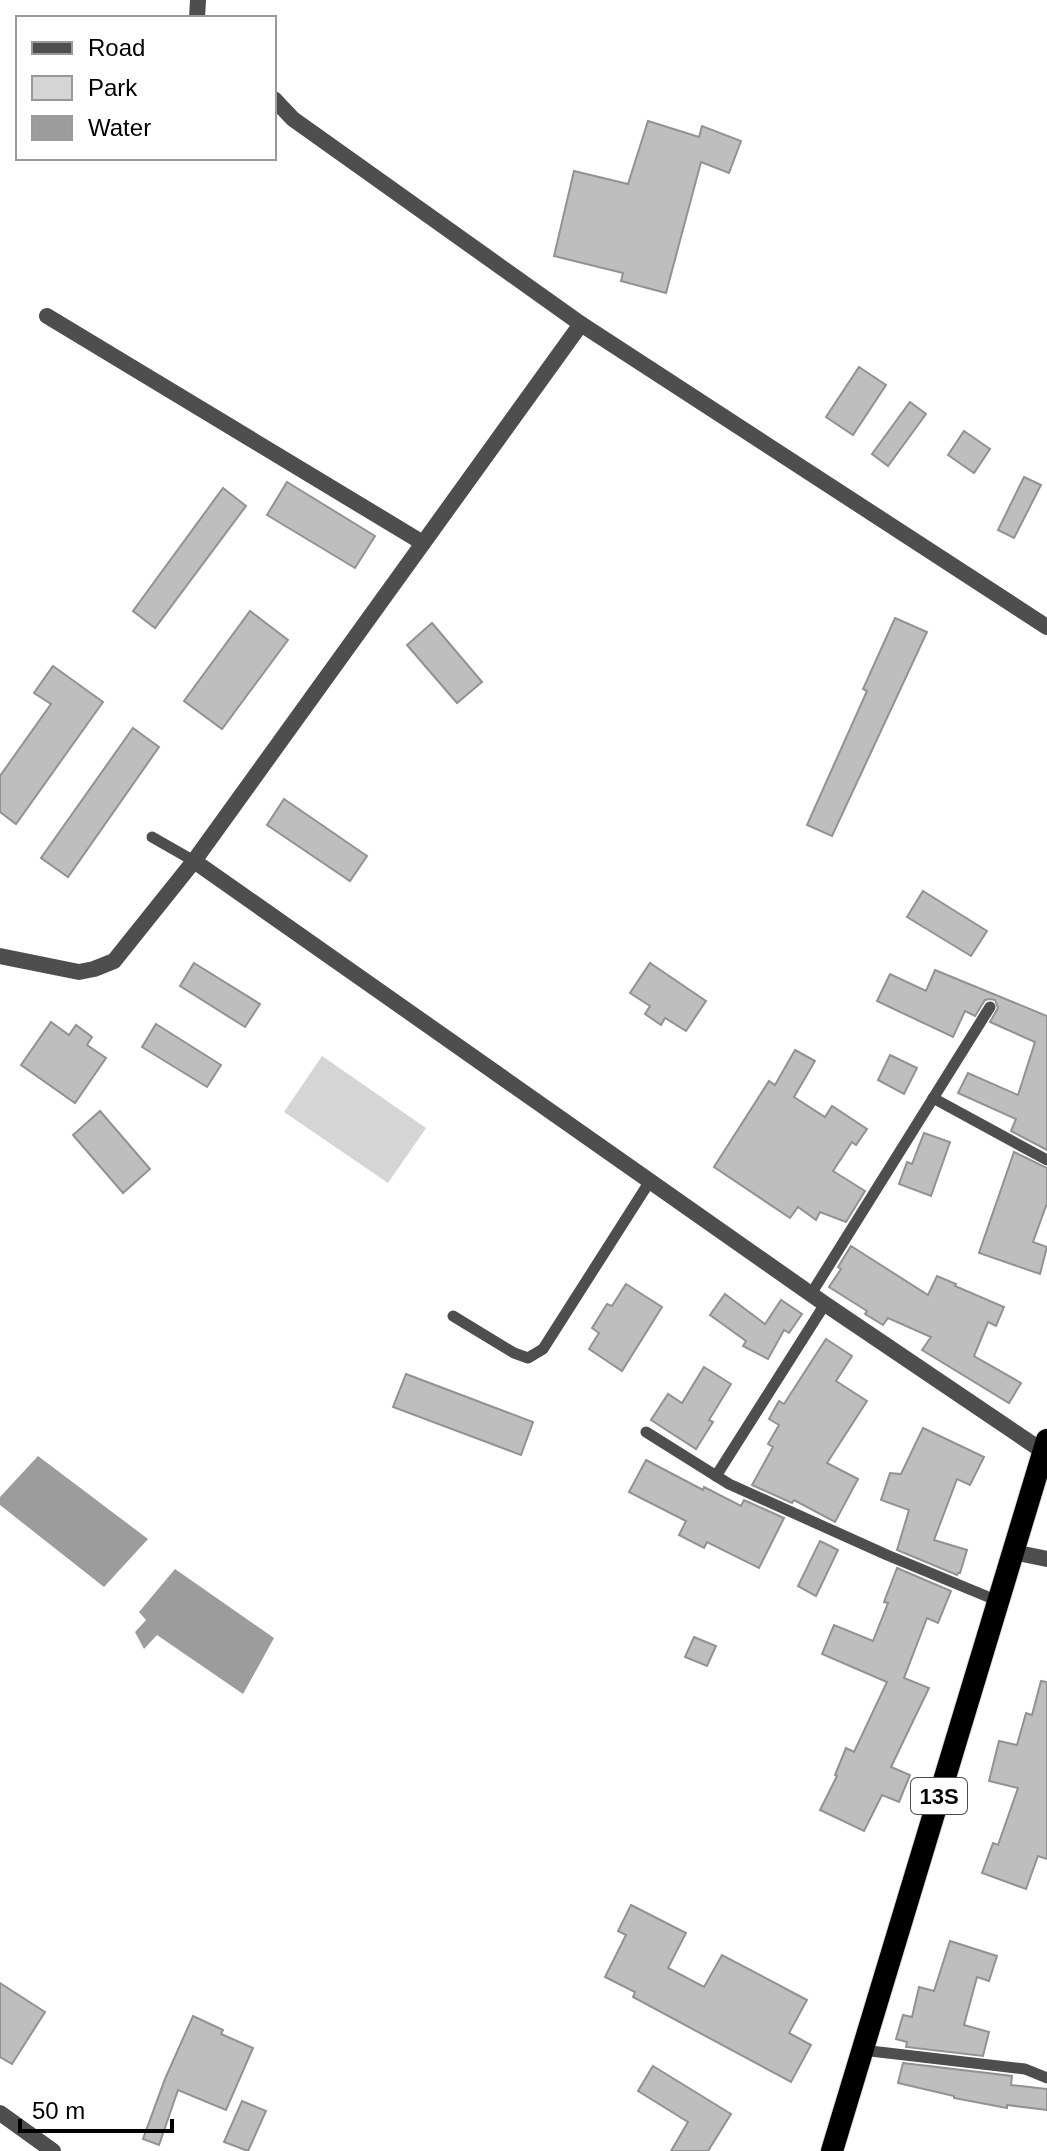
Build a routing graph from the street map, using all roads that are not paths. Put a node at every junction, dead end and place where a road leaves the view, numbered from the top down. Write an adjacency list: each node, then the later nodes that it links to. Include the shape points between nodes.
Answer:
1 (276, 101): 3 (street, via 293,119)
2 (47, 316): 4 (street)
3 (581, 324): 4 (street); 5 (street)
4 (423, 543): 7 (street)
5 (1047, 627)
6 (152, 837): 7 (lane)
7 (194, 861): 8 (street, via 114,961 79,972); 12 (street)
8 (0, 956)
9 (990, 1007): 10 (lane)
10 (933, 1098): 11 (lane); 13 (lane)
11 (1047, 1160)
12 (650, 1181): 13 (street); 14 (lane, via 543,1349 528,1358 514,1353)
13 (818, 1299): 16 (street); 17 (lane)
14 (453, 1316)
15 (646, 1432): 17 (lane)
16 (1045, 1446): 18 (highway, 13S)
17 (716, 1476): 20 (lane)
18 (1013, 1552): 19 (street); 20 (highway, 13S)
19 (1047, 1559)
20 (998, 1601): 21 (highway, 13S)
21 (862, 2050): 22 (lane, via 1025,2069); 25 (highway, 13S)
22 (1047, 2078)
23 (0, 2113): 24 (street)
24 (53, 2151)
25 (832, 2151)

